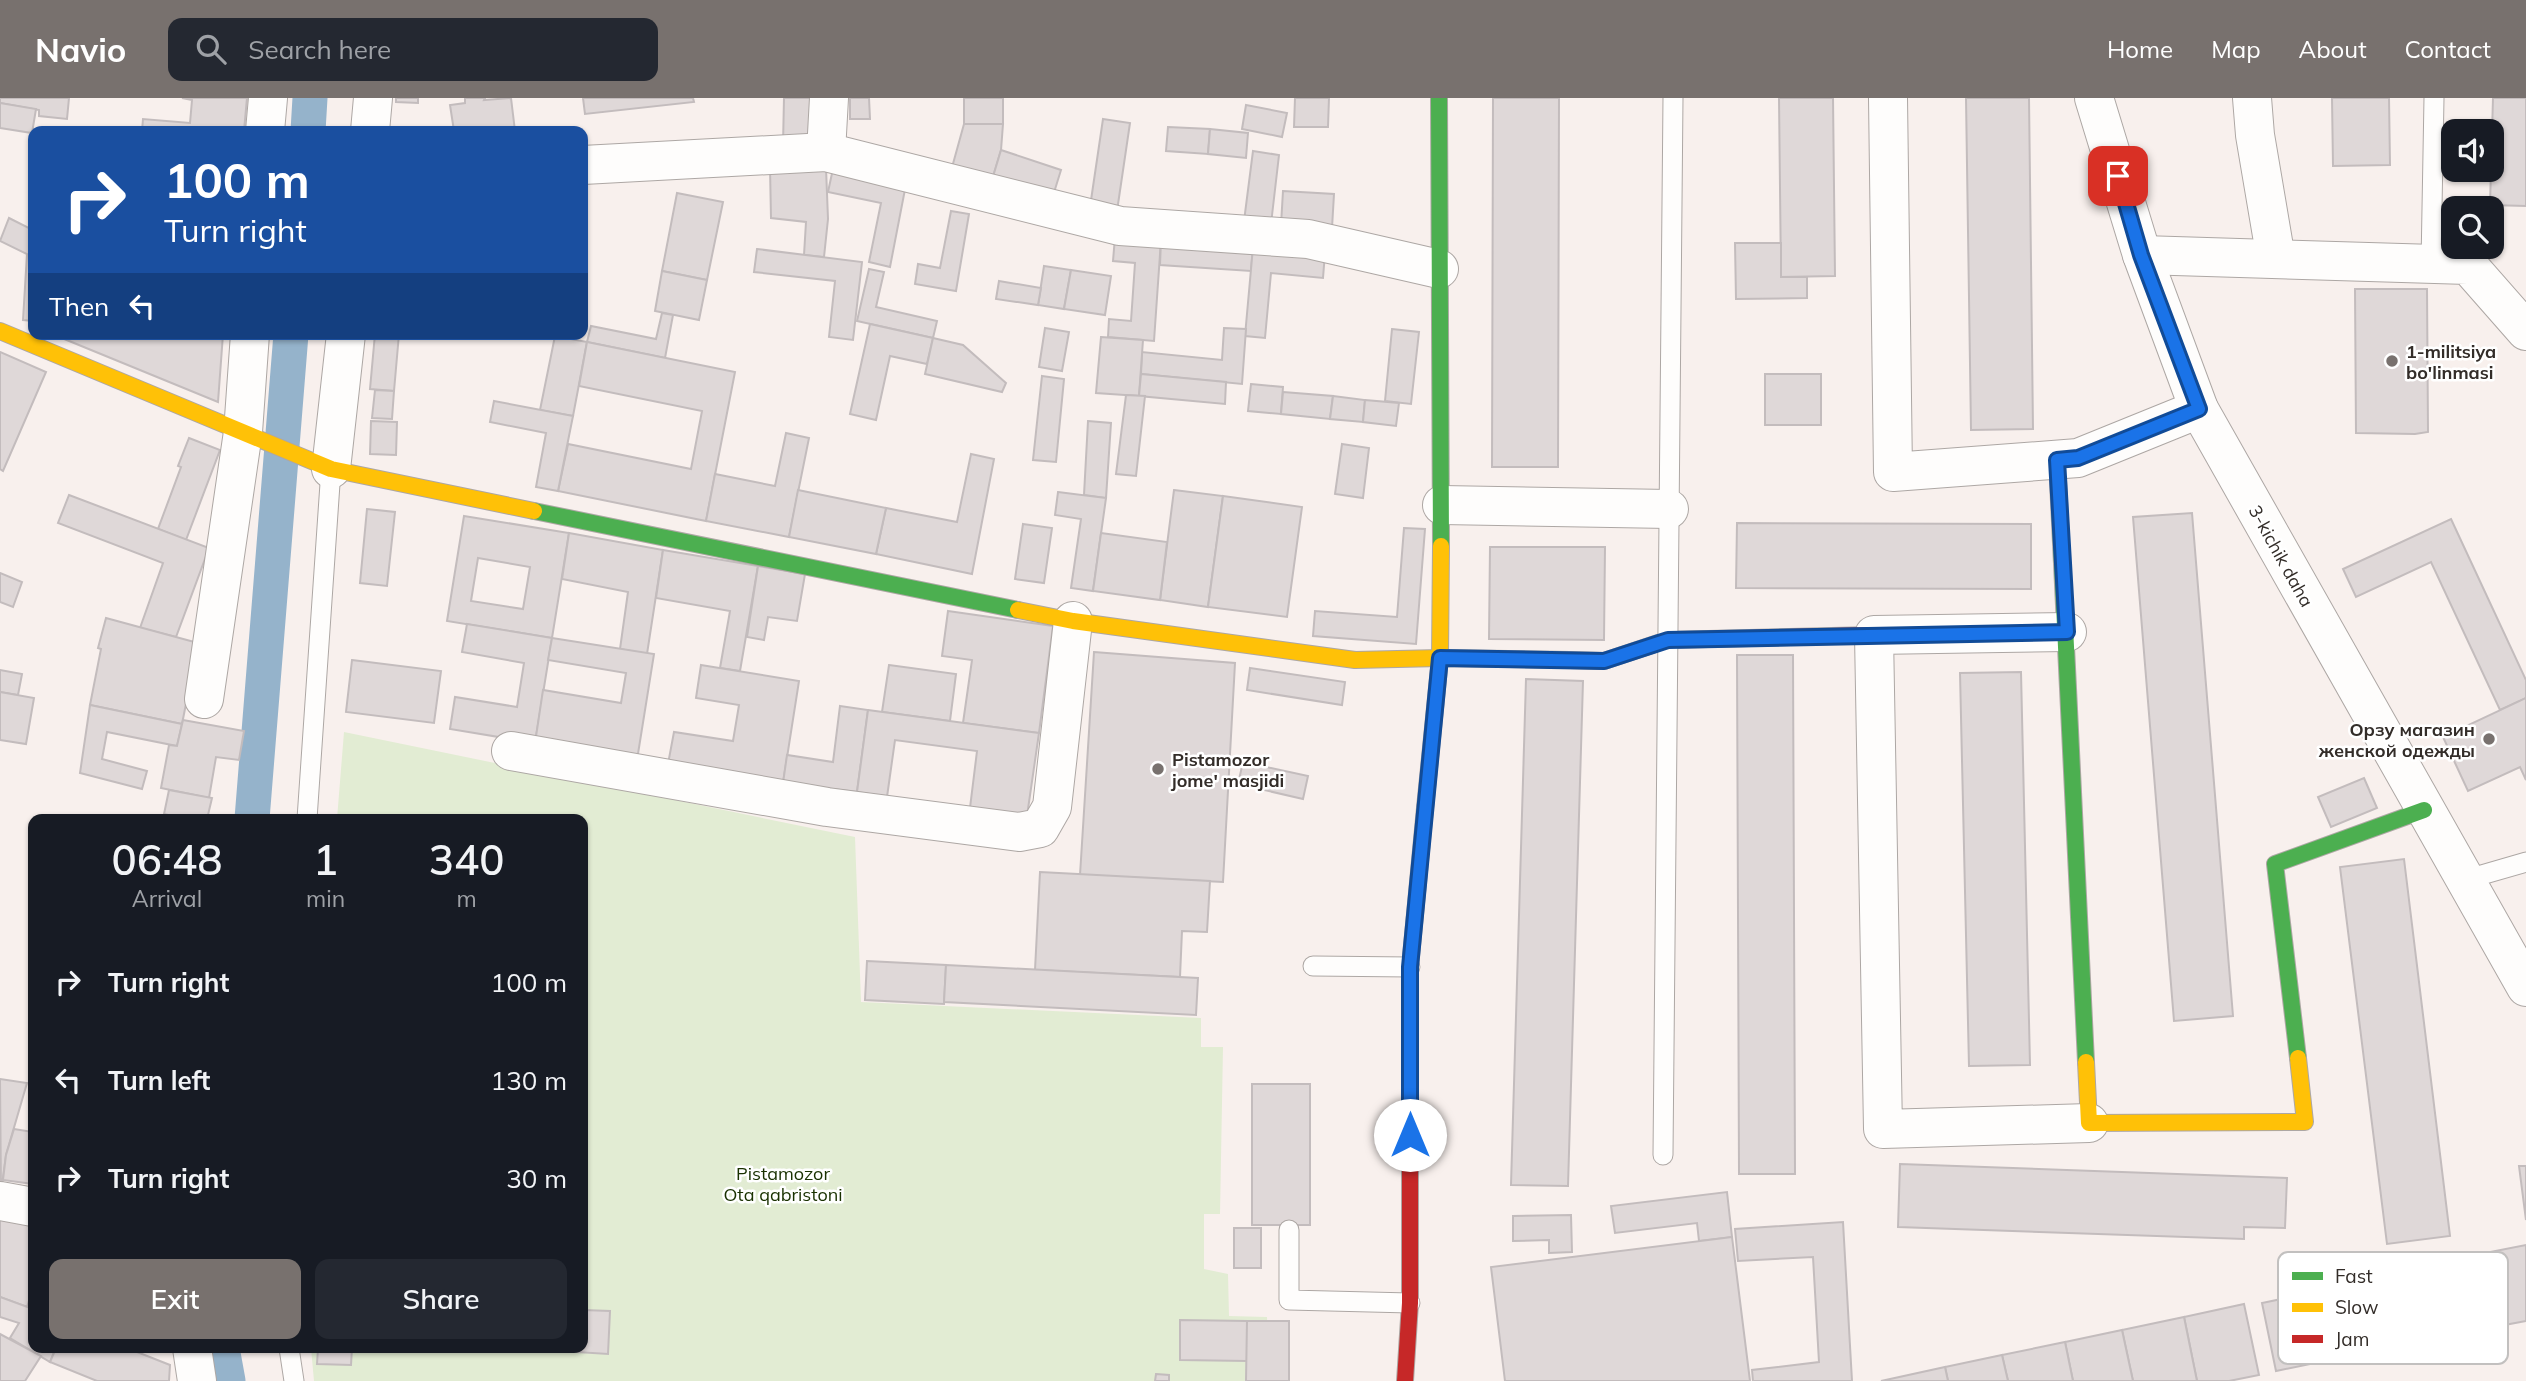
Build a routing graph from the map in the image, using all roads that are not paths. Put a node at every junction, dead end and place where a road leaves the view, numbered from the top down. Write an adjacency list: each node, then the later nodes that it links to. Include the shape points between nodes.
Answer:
1 (268, 98): 10 (street)
2 (373, 98): 11 (street)
3 (829, 98): 12 (street)
4 (1439, 98): 17 (street)
5 (1673, 98): 27 (lane)
6 (1888, 98): 24 (street, via 1893,472)
7 (2094, 98): 14 (street, 3-kichik daha)
8 (2252, 98): 15 (street)
9 (2434, 98): 16 (lane)
10 (265, 126)
11 (370, 126)
12 (826, 152): 13 (street); 17 (street, via 1120,226 1308,239)
13 (588, 165)
14 (2141, 255): 15 (street); 22 (street, 3-kichik daha)
15 (2276, 259): 16 (street)
16 (2431, 264): 19 (street, via 2468,265)
17 (1438, 270): 26 (street)
18 (0, 331): 23 (street)
19 (2526, 331)
20 (250, 340): 23 (street)
21 (345, 340): 25 (street)
22 (2199, 409): 24 (street, via 2078,458); 35 (street, 3-kichik daha)
23 (243, 432): 25 (street); 33 (street)
24 (2057, 460): 29 (street)
25 (331, 468): 28 (street); 36 (lane)
26 (1442, 505): 27 (street); 32 (street)
27 (1669, 509): 31 (lane)
28 (1073, 621): 32 (street, via 1355,660); 34 (street, via 1052,807 1040,828 1019,832 827,807)
29 (2067, 632): 30 (street); 42 (street)
30 (1874, 635): 31 (street); 42 (street, via 1883,1129)
31 (1668, 640): 32 (street, via 1604,661); 43 (lane)
32 (1440, 658): 40 (street)
33 (204, 699)
34 (511, 751)
35 (2424, 810): 38 (street, 3-kichik daha); 42 (street, via 2275,864 2305,1122)
36 (307, 814)
37 (2526, 862): 38 (lane)
38 (2464, 880): 41 (street, 3-kichik daha)
39 (1313, 966): 40 (lane)
40 (1410, 967): 47 (street)
41 (2526, 987)
42 (2090, 1123)
43 (1663, 1155)
44 (0, 1201): 45 (street)
45 (28, 1206)
46 (1289, 1230): 47 (lane, via 1289,1300)
47 (1410, 1303): 52 (street)
48 (193, 1353): 50 (street)
49 (290, 1353): 51 (lane)
50 (197, 1381)
51 (294, 1381)
52 (1405, 1381)

